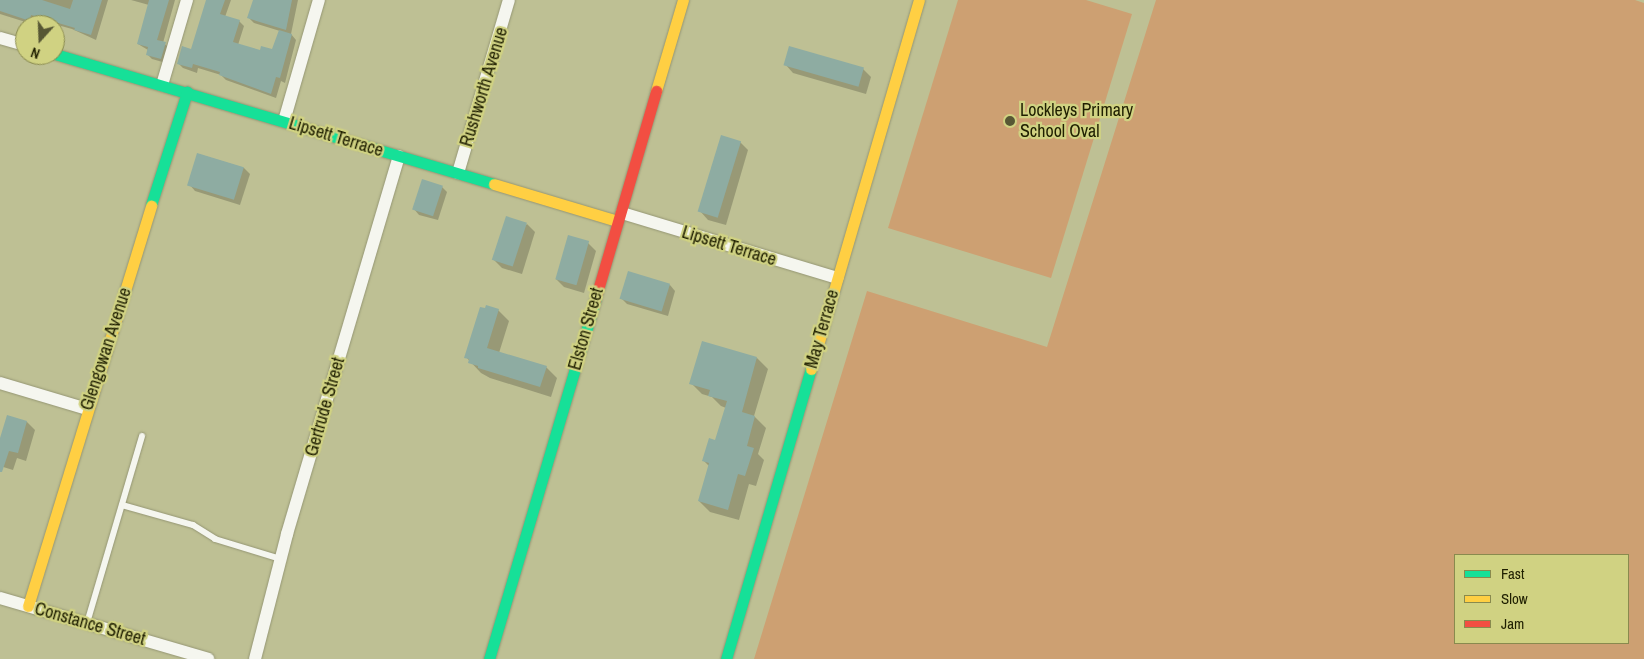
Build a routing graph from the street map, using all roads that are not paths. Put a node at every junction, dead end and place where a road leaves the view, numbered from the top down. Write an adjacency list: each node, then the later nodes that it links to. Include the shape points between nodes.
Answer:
1 (187, 0): 9 (street)
2 (320, 0): 11 (street)
3 (509, 0): 13 (street, Rushworth Avenue)
4 (683, 0): 14 (street, Elston Street)
5 (919, 0): 15 (street, May Terrace)
6 (0, 38): 7 (street)
7 (15, 42)
8 (65, 57): 9 (street, Lipsett Terrace)
9 (162, 85): 10 (street, Lipsett Terrace)
10 (187, 92): 11 (street, Lipsett Terrace); 17 (street, Glengowan Avenue)
11 (284, 121): 12 (street, Lipsett Terrace)
12 (399, 156): 13 (street, Lipsett Terrace); 20 (street, Gertrude Street)
13 (458, 173): 14 (street, Lipsett Terrace)
14 (620, 217): 15 (street, Lipsett Terrace); 26 (street, Elston Street)
15 (837, 278): 27 (street, May Terrace)
16 (0, 383): 17 (street)
17 (87, 409): 22 (street, Glengowan Avenue)
18 (142, 436): 19 (lane)
19 (122, 505): 20 (lane, via 193,525 215,539); 23 (lane)
20 (280, 559): 25 (street, Gertrude Street)
21 (0, 598): 22 (street, Constance Street)
22 (28, 606): 23 (street, Constance Street)
23 (87, 623): 24 (street, Constance Street)
24 (208, 659)
25 (255, 659)
26 (489, 659)
27 (726, 659)

